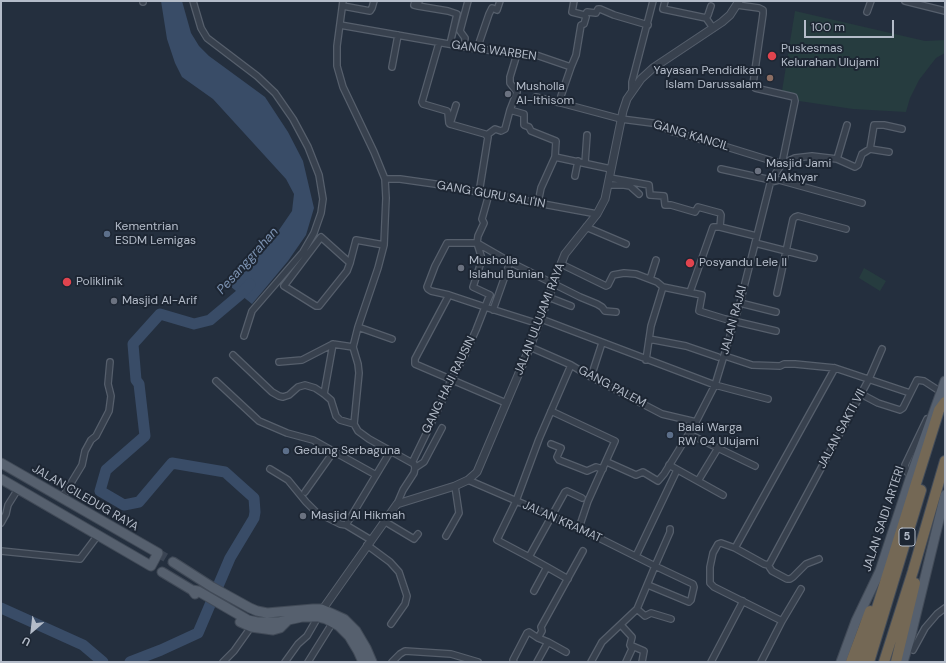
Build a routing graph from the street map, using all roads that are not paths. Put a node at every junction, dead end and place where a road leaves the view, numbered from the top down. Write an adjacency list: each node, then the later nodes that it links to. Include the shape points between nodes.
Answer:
1 (193, 1): 91 (street, via 201,28 207,38 257,76 275,94 293,119 319,175 323,199 314,233 303,252 252,311)
2 (374, 1): 10 (street, via 370,10)
3 (468, 1): 25 (street, via 460,31 465,38)
4 (500, 1): 26 (street, via 496,10 492,8 489,14)
5 (574, 1): 17 (street, via 572,12)
6 (653, 1): 20 (street)
7 (665, 1): 18 (street, via 663,9)
8 (871, 1): 16 (street)
9 (905, 1): 13 (street)
10 (343, 3): 19 (street)
11 (418, 3): 24 (street, via 457,14)
12 (738, 3): 21 (street, JALAN ULUJAMI RAYA, via 730,15); 47 (street, via 763,10 753,84 755,88 794,97)
13 (928, 4): 15 (street)
14 (711, 6): 18 (street)
15 (945, 11)
16 (867, 12)
17 (585, 15): 20 (street, via 587,12 596,13 600,8); 29 (street)
18 (706, 18): 21 (street)
19 (340, 25): 22 (street, GANG WARBEN); 51 (street, via 337,66 343,87)
20 (648, 25): 30 (street, via 632,82)
21 (713, 28): 30 (street, JALAN ULUJAMI RAYA, via 653,68)
22 (398, 35): 23 (street, GANG WARBEN); 28 (street)
23 (439, 43): 24 (street, GANG WARBEN); 36 (street, via 422,104 447,112)
24 (450, 44): 25 (street, GANG WARBEN)
25 (464, 47): 26 (street, GANG WARBEN)
26 (477, 49): 27 (street, GANG WARBEN)
27 (517, 54): 29 (street, GANG WARBEN, via 536,56); 34 (street, via 510,78 510,83 517,92)
28 (392, 67)
29 (571, 67): 32 (street)
30 (632, 91): 35 (street, JALAN ULUJAMI RAYA)
31 (536, 97): 32 (street)
32 (561, 103): 35 (street)
33 (456, 105): 36 (street)
34 (510, 110): 39 (street, via 505,129 495,129); 43 (street, via 524,114 524,124 531,131 555,140)
35 (621, 119): 47 (street, GANG KANCIL, via 660,124 670,131); 48 (street, JALAN ULUJAMI RAYA)
36 (450, 124): 39 (street)
37 (847, 125): 44 (street)
38 (902, 129): 41 (street, via 874,125)
39 (487, 135): 54 (street)
40 (587, 135): 46 (street)
41 (870, 150): 42 (street); 44 (street, via 862,154 855,167)
42 (889, 152)
43 (555, 157): 45 (street); 57 (street, via 541,188)
44 (837, 159): 47 (street, via 804,156)
45 (578, 161): 46 (street); 50 (street)
46 (586, 164): 48 (street)
47 (782, 164): 53 (street, JALAN RAJAI)
48 (611, 169): 52 (street, JALAN ULUJAMI RAYA)
49 (721, 170): 53 (street)
50 (575, 176)
51 (385, 179): 54 (street, GANG GURU SALI'IN, via 435,184); 66 (street)
52 (609, 181): 56 (street, via 630,186); 59 (street, JALAN ULUJAMI RAYA, via 605,199); 61 (street, via 649,185 650,195 664,196 665,205 695,212 698,207 720,213)
53 (771, 181): 58 (street, via 779,180); 63 (street, JALAN RAJAI)
54 (480, 193): 55 (street, GANG GURU SALI'IN)
55 (489, 194): 57 (street, GANG GURU SALI'IN); 64 (street, via 482,219 484,223)
56 (639, 194)
57 (538, 203): 59 (street, GANG GURU SALI'IN)
58 (862, 204)
59 (597, 214): 60 (street, JALAN ULUJAMI RAYA)
60 (586, 227): 67 (street); 73 (street, JALAN ULUJAMI RAYA, via 565,254)
61 (720, 227): 63 (street); 77 (street, via 712,229)
62 (846, 229): 68 (street, via 795,217)
63 (756, 236): 65 (street, JALAN RAJAI)
64 (477, 243): 72 (street); 79 (street, via 447,243 435,266 428,289); 83 (street, via 482,260 473,287 490,295)
65 (755, 243): 68 (street); 81 (street, JALAN RAJAI)
66 (384, 244): 71 (street, via 356,239); 89 (street)
67 (626, 244)
68 (786, 251): 69 (street); 78 (street)
69 (814, 258)
70 (656, 260): 74 (street)
71 (350, 262): 71 (street, via 347,271 319,306 284,286 321,237)
72 (510, 262): 75 (street); 84 (street)
73 (561, 264): 74 (street, via 606,286 613,276 624,273 633,273); 75 (street, JALAN ULUJAMI RAYA)
74 (650, 279): 76 (street)
75 (553, 283): 80 (street, JALAN ULUJAMI RAYA); 85 (street, via 597,304 605,311)
76 (664, 287): 77 (street); 93 (street, via 656,306)
77 (690, 292): 87 (street, via 703,296 699,311)
78 (777, 293)
79 (449, 295): 83 (street); 108 (street, via 415,359 415,364)
80 (548, 297): 82 (street); 88 (street, JALAN ULUJAMI RAYA)
81 (740, 303): 86 (street); 87 (street, JALAN RAJAI)
82 (571, 306)
83 (485, 307): 84 (street); 108 (street, GANG HAJI RAUSIN, via 464,357)
84 (493, 310): 88 (street)
85 (616, 312)
86 (776, 312)
87 (734, 321): 90 (street); 100 (street, JALAN RAJAI)
88 (540, 322): 94 (street); 97 (street, JALAN ULUJAMI RAYA)
89 (358, 328): 92 (street); 96 (street)
90 (776, 331)
91 (244, 336)
92 (392, 339)
93 (649, 339): 100 (street, JALAN SAKTI VII); 101 (street)
94 (602, 343): 101 (street); 106 (street)
95 (332, 344): 96 (street); 103 (street, via 302,360); 114 (street)
96 (353, 347): 122 (street, via 358,364)
97 (530, 347): 104 (street, GANG PALEM); 118 (street, JALAN ULUJAMI RAYA)
98 (882, 349): 107 (street)
99 (233, 355): 114 (street, via 279,396 289,395 298,387 305,385)
100 (722, 356): 105 (street, JALAN SAKTI VII, via 752,365 789,364); 111 (street, JALAN RAJAI)
101 (646, 360): 111 (street)
102 (110, 362): 147 (street, via 110,411 91,440 82,465)
103 (279, 362)
104 (571, 365): 106 (street, GANG PALEM); 119 (street)
105 (835, 368): 107 (street, JALAN SAKTI VII); 162 (street)
106 (591, 377): 121 (street, GANG PALEM, via 662,414)
107 (869, 379): 113 (street); 115 (street, JALAN SAKTI VII)
108 (451, 380): 118 (street); 132 (street, GANG HAJI RAUSIN)
109 (216, 381): 127 (street, via 259,421 287,433 313,440)
110 (945, 381): 112 (main road, JALAN SAIDI ARTERI)
111 (715, 385): 116 (street); 121 (street, JALAN RAJAI)
112 (941, 392): 113 (street, via 920,379); 211 (main road, JALAN SAIDI ARTERI, via 880,571 856,621)
113 (910, 393): 115 (street, via 900,410)
114 (324, 394): 122 (street, via 331,400 336,416 340,420)
115 (861, 394): 169 (street, JALAN SAKTI VII)
116 (768, 399)
117 (945, 402): 175 (highway, via 939,410)
118 (506, 403): 140 (street, JALAN ULUJAMI RAYA, via 476,472)
119 (551, 411): 130 (street, via 615,441); 149 (street)
120 (945, 412): 214 (highway, 5)
121 (696, 422): 124 (street, JALAN RAJAI)
122 (354, 424): 128 (street, via 364,436)
123 (442, 428): 132 (street, via 424,462)
124 (689, 434): 126 (street); 133 (street, JALAN RAJAI)
125 (551, 444): 136 (street, via 561,448 557,457 559,460 587,471 596,467)
126 (718, 448): 134 (street); 141 (street)
127 (334, 451): 138 (street); 144 (street)
128 (390, 452): 132 (street); 138 (street)
129 (945, 461): 172 (highway, 5)
130 (606, 462): 133 (street, JALAN RAJAI, via 636,475 643,472 658,481); 136 (street)
131 (1, 463): 147 (main road, JALAN CILEDUG RAYA)
132 (413, 465): 150 (street, via 414,473)
133 (669, 465): 137 (street)
134 (755, 466)
135 (270, 469): 144 (street)
136 (603, 469): 156 (street)
137 (677, 470): 141 (street); 165 (street)
138 (376, 474): 155 (street)
139 (1, 479): 143 (main road)
140 (468, 480): 142 (street, JALAN ULUJAMI RAYA); 149 (street, JALAN KRAMAT)
141 (698, 481): 145 (street)
142 (455, 486): 150 (street, JALAN ULUJAMI RAYA); 160 (street, via 459,513)
143 (18, 489): 154 (street); 159 (main road)
144 (304, 494): 155 (street, via 316,512)
145 (723, 495)
146 (945, 495): 152 (main road)
147 (62, 498): 159 (main road, JALAN CILEDUG RAYA, via 158,553 150,566)
148 (582, 498): 151 (street, via 566,492)
149 (516, 502): 151 (street, JALAN KRAMAT); 166 (street, via 497,540)
150 (397, 504): 153 (street)
151 (552, 517): 156 (street, JALAN KRAMAT); 166 (street)
152 (942, 520): 217 (main road)
153 (384, 521): 158 (street, via 414,538); 161 (street)
154 (1, 523)
155 (346, 525): 161 (street)
156 (578, 528): 165 (street, JALAN KRAMAT)
157 (670, 529): 170 (street)
158 (418, 534)
159 (98, 535): 163 (street, via 80,559)
160 (446, 536)
161 (369, 543): 185 (street); 189 (street, via 399,572 408,596)
162 (735, 548): 169 (street); 180 (street, via 718,544 713,553 709,578 714,588)
163 (1, 551)
164 (583, 551): 174 (street)
165 (636, 556): 170 (street, JALAN KRAMAT)
166 (529, 557): 171 (street)
167 (819, 559): 169 (street, via 806,564 790,579 772,571)
168 (173, 562): 179 (main road, via 198,579)
169 (768, 565)
170 (655, 566): 176 (street); 176 (street, JALAN KRAMAT, via 693,584 691,600 689,602)
171 (547, 567): 174 (street); 178 (street)
172 (913, 571): 215 (highway, 5); 216 (highway, via 914,589)
173 (162, 572): 179 (main road, via 192,590)
174 (568, 579): 192 (street, via 540,627 542,631)
175 (885, 583): 212 (highway, via 872,607); 213 (highway)
176 (648, 585): 183 (street)
177 (801, 590): 187 (street)
178 (534, 591)
179 (209, 594): 181 (main road); 181 (main road)
180 (743, 601): 187 (street); 209 (street)
181 (232, 607): 184 (main road); 190 (main road)
182 (945, 608): 195 (street, via 925,628)
183 (637, 609): 186 (street, via 645,616 651,613); 191 (street)
184 (254, 610): 185 (main road, via 267,613 300,609); 190 (main road)
185 (320, 613): 188 (main road); 190 (main road); 198 (street, via 307,636); 201 (main road, via 344,620 356,631)
186 (671, 619)
187 (782, 621): 210 (street)
188 (333, 622): 199 (street); 200 (main road, via 349,636)
189 (391, 624)
190 (251, 625): 197 (street, via 234,651)
191 (621, 625): 194 (street, via 632,637); 206 (street, via 602,642)
192 (538, 638): 193 (street); 204 (street, via 527,632)
193 (548, 642): 196 (street); 205 (street)
194 (630, 645): 207 (street, via 632,649); 208 (street, via 644,651)
195 (912, 650)
196 (566, 652)
197 (223, 662)
198 (285, 662)
199 (308, 662)
200 (363, 662)
201 (372, 662)
202 (392, 662): 203 (street, via 405,651 451,654)
203 (478, 662)
204 (514, 662)
205 (537, 662)
206 (591, 662)
207 (626, 662)
208 (642, 662)
209 (711, 662)
210 (761, 662)
211 (841, 662)
212 (851, 662)
213 (860, 662)
214 (869, 662)
215 (884, 662)
216 (896, 662)
217 (903, 662)

